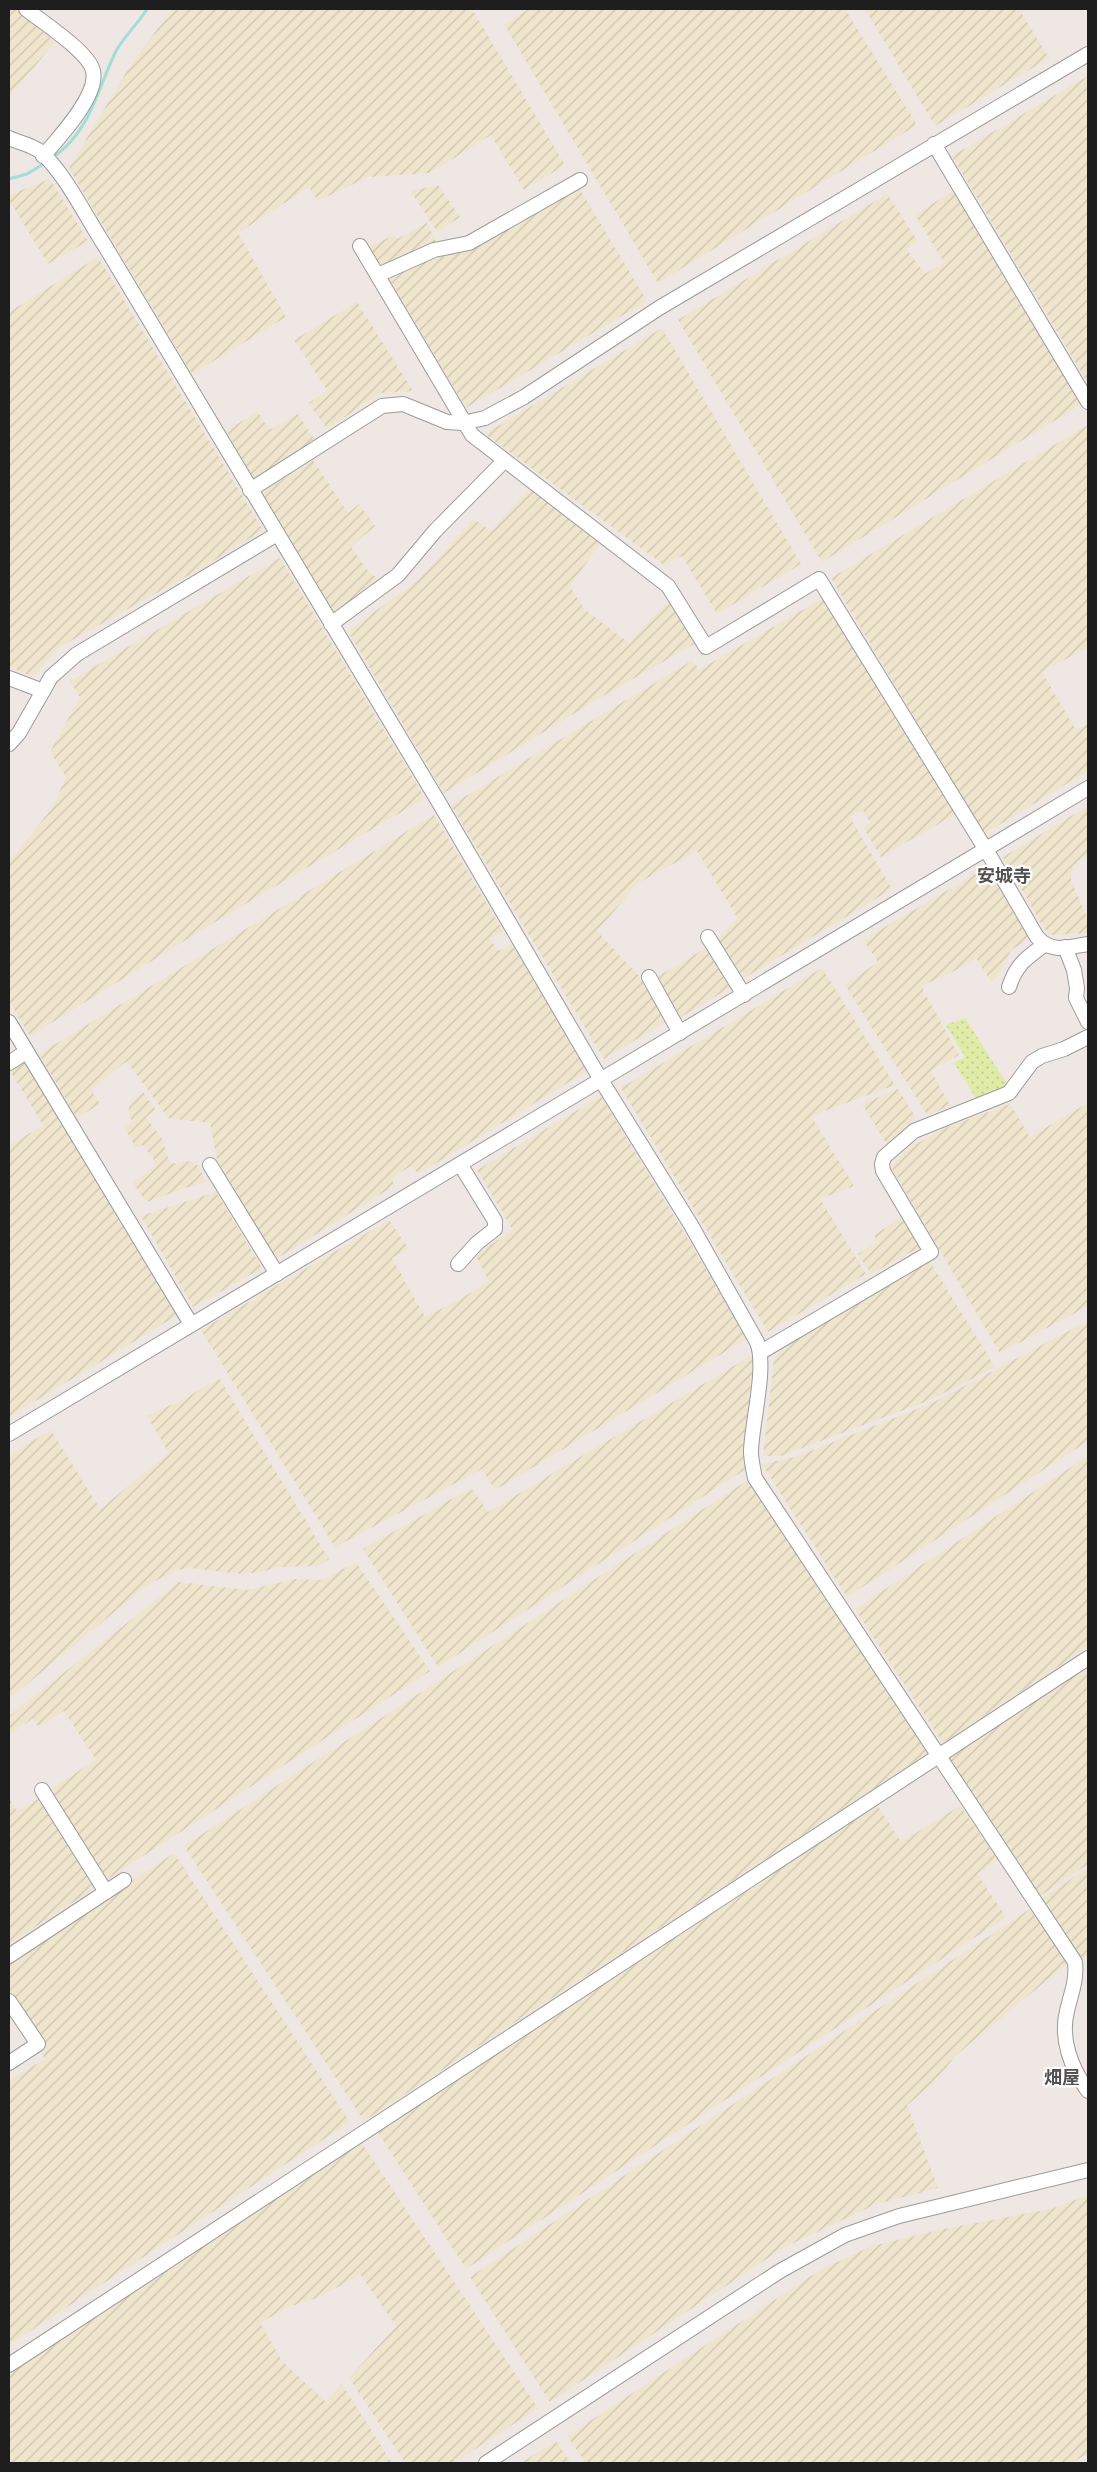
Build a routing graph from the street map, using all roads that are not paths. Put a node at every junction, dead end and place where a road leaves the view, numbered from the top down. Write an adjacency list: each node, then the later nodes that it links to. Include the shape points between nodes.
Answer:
1 (26, 9): 5 (street, via 86,58 94,72 82,108)
2 (1088, 54): 4 (street)
3 (9, 138): 5 (street, via 28,144)
4 (934, 144): 9 (street); 10 (street, via 659,308 524,397 485,418)
5 (48, 161): 12 (street, via 105,246)
6 (580, 180): 8 (street, via 470,243 434,250)
7 (360, 246): 8 (street)
8 (378, 274): 10 (street)
9 (1088, 402)
10 (463, 423): 11 (street); 12 (street, via 447,422 403,404 382,406)
11 (504, 461): 14 (street, via 435,531 398,575); 19 (street, via 668,586 706,647 819,579)
12 (250, 490): 13 (street)
13 (277, 534): 14 (street); 16 (street, via 77,654 51,677)
14 (330, 624): 33 (street)
15 (9, 678): 16 (street)
16 (43, 691): 17 (street)
17 (9, 744)
18 (1088, 788): 19 (street)
19 (985, 848): 22 (street); 26 (street)
20 (708, 938): 26 (street)
21 (1088, 944): 23 (street)
22 (1044, 945): 23 (street); 25 (street, via 1027,956 1012,977)
23 (1065, 947): 28 (street, via 1074,970 1076,998)
24 (649, 977): 29 (street)
25 (1009, 988)
26 (744, 994): 29 (street)
27 (9, 1022): 31 (street)
28 (1088, 1022)
29 (680, 1032): 33 (street)
30 (1088, 1037): 39 (street, via 1032,1062 1009,1093 914,1131 884,1158 883,1170 931,1252)
31 (26, 1052): 32 (street); 38 (street)
32 (9, 1063)
33 (601, 1080): 34 (street); 39 (street, via 691,1225)
34 (460, 1164): 36 (street, via 495,1221 494,1229); 37 (street)
35 (210, 1165): 37 (street)
36 (458, 1264)
37 (277, 1274): 38 (street)
38 (191, 1324): 40 (street)
39 (761, 1352): 42 (street, via 751,1453 755,1478)
40 (9, 1434)
41 (1088, 1658): 42 (street)
42 (938, 1757): 49 (street, via 1074,1962 1076,1984 1067,2009 1064,2038 1070,2060); 51 (street)
43 (42, 1790): 45 (street)
44 (124, 1880): 45 (street)
45 (106, 1892): 46 (street)
46 (9, 1956)
47 (9, 2001): 48 (street, via 38,2044)
48 (9, 2063)
49 (1088, 2091)
50 (1088, 2170): 52 (street, via 899,2216 845,2235 780,2271)
51 (9, 2365)
52 (486, 2463)

